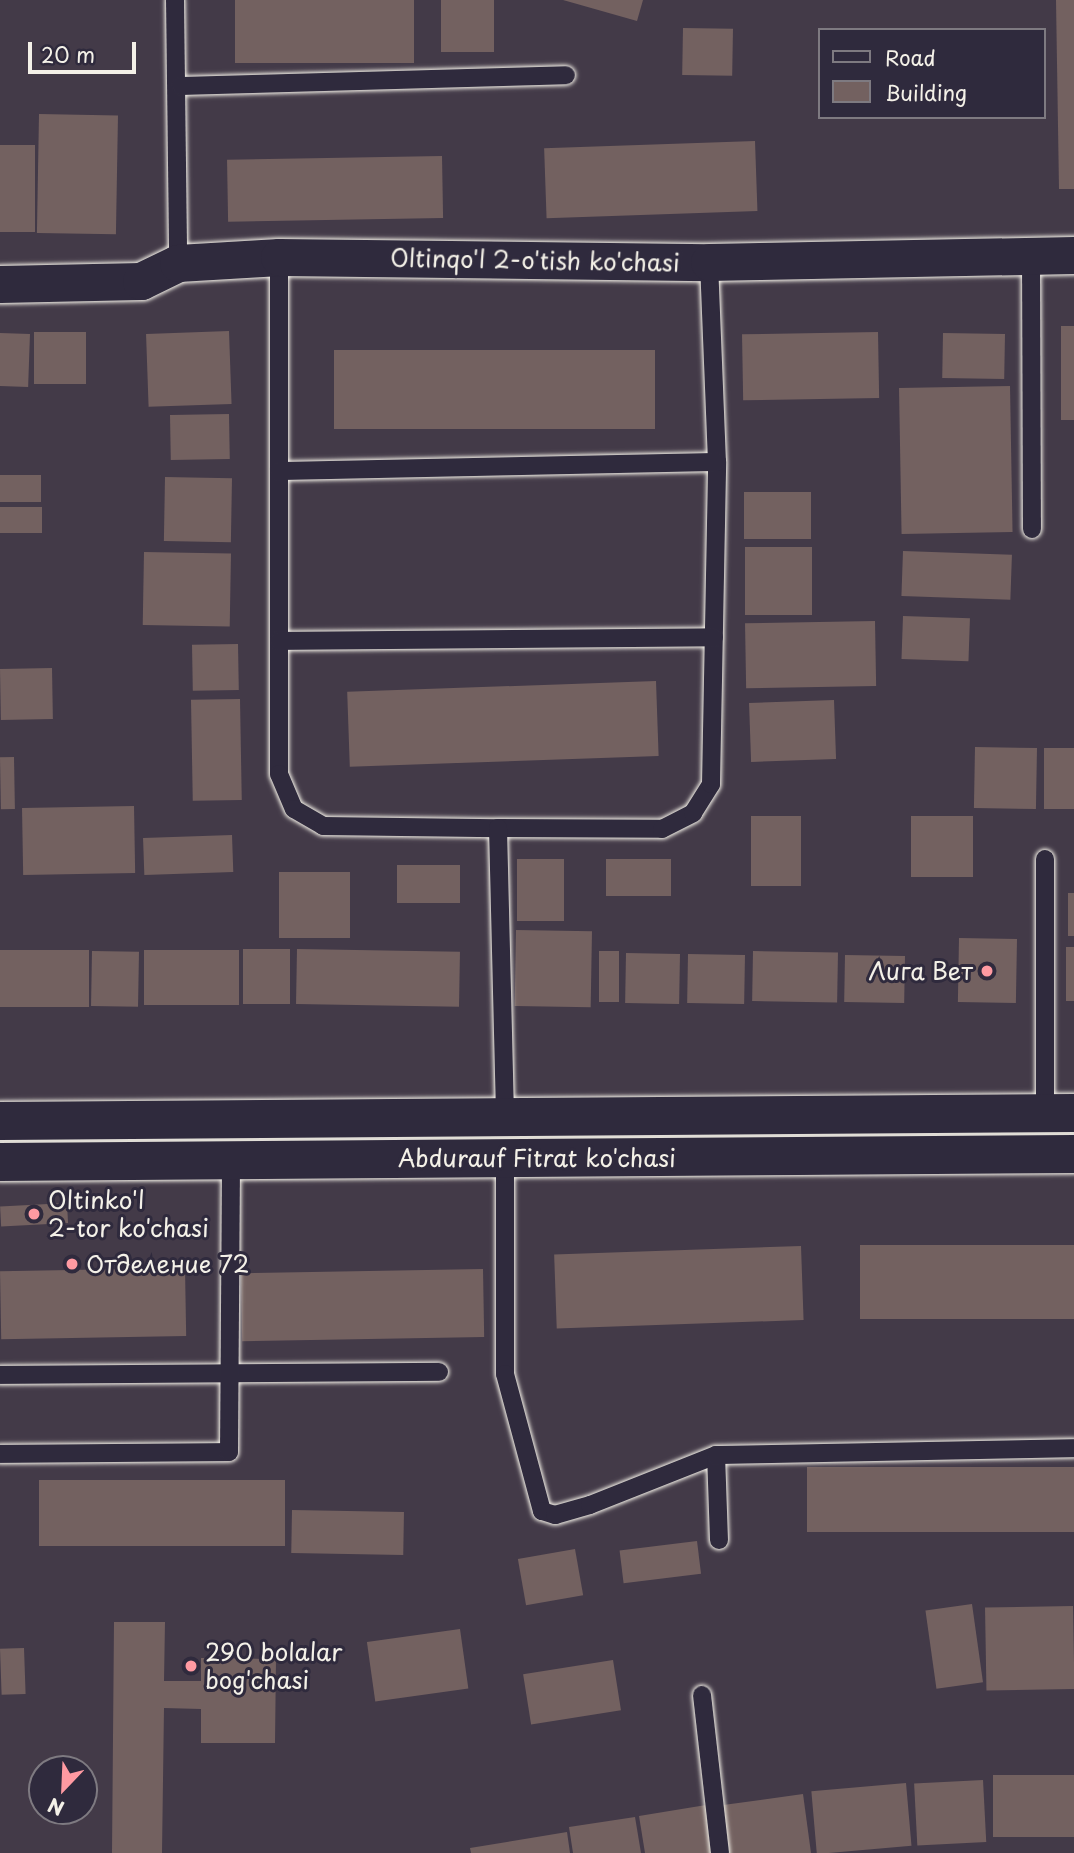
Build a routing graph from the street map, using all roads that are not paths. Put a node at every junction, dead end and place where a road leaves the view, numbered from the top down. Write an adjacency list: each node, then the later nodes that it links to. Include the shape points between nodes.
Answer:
1 (175, 0): 3 (lane)
2 (566, 75): 3 (lane)
3 (181, 86): 8 (lane)
4 (1074, 255): 5 (street, Oltinqo'l 2-o'tish ko'chasi)
5 (1031, 256): 7 (street, Oltinqo'l 2-o'tish ko'chasi); 12 (lane)
6 (279, 257): 7 (street, Oltinqo'l 2-o'tish ko'chasi); 8 (street, Oltinqo'l 2-o'tish ko'chasi); 11 (lane)
7 (709, 262): 10 (lane)
8 (178, 263): 9 (street, Oltinqo'l 2-o'tish ko'chasi, via 141,281)
9 (0, 284)
10 (718, 462): 11 (lane); 13 (lane)
11 (279, 471): 14 (lane)
12 (1032, 529)
13 (714, 637): 14 (lane); 15 (lane, via 711,784 693,813 662,829)
14 (279, 641): 15 (lane, via 279,774 294,809 323,826)
15 (498, 828): 18 (lane)
16 (1045, 859): 17 (lane)
17 (1059, 1113): 18 (main road, Abdurauf Fitrat ko'chasi)
18 (505, 1117): 19 (main road, Abdurauf Fitrat ko'chasi); 21 (main road)
19 (0, 1121)
20 (1074, 1154): 21 (main road, Abdurauf Fitrat ko'chasi)
21 (505, 1158): 22 (main road, Abdurauf Fitrat ko'chasi); 29 (lane, via 505,1374 542,1511 555,1516 590,1505)
22 (231, 1160): 23 (main road, Abdurauf Fitrat ko'chasi); 24 (lane)
23 (0, 1162)
24 (229, 1373): 25 (lane); 26 (lane); 28 (lane, via 229,1452)
25 (439, 1373)
26 (0, 1375)
27 (1074, 1448): 29 (lane)
28 (0, 1454)
29 (716, 1455): 30 (lane)
30 (719, 1540)
31 (702, 1695): 32 (lane)
32 (720, 1853)

